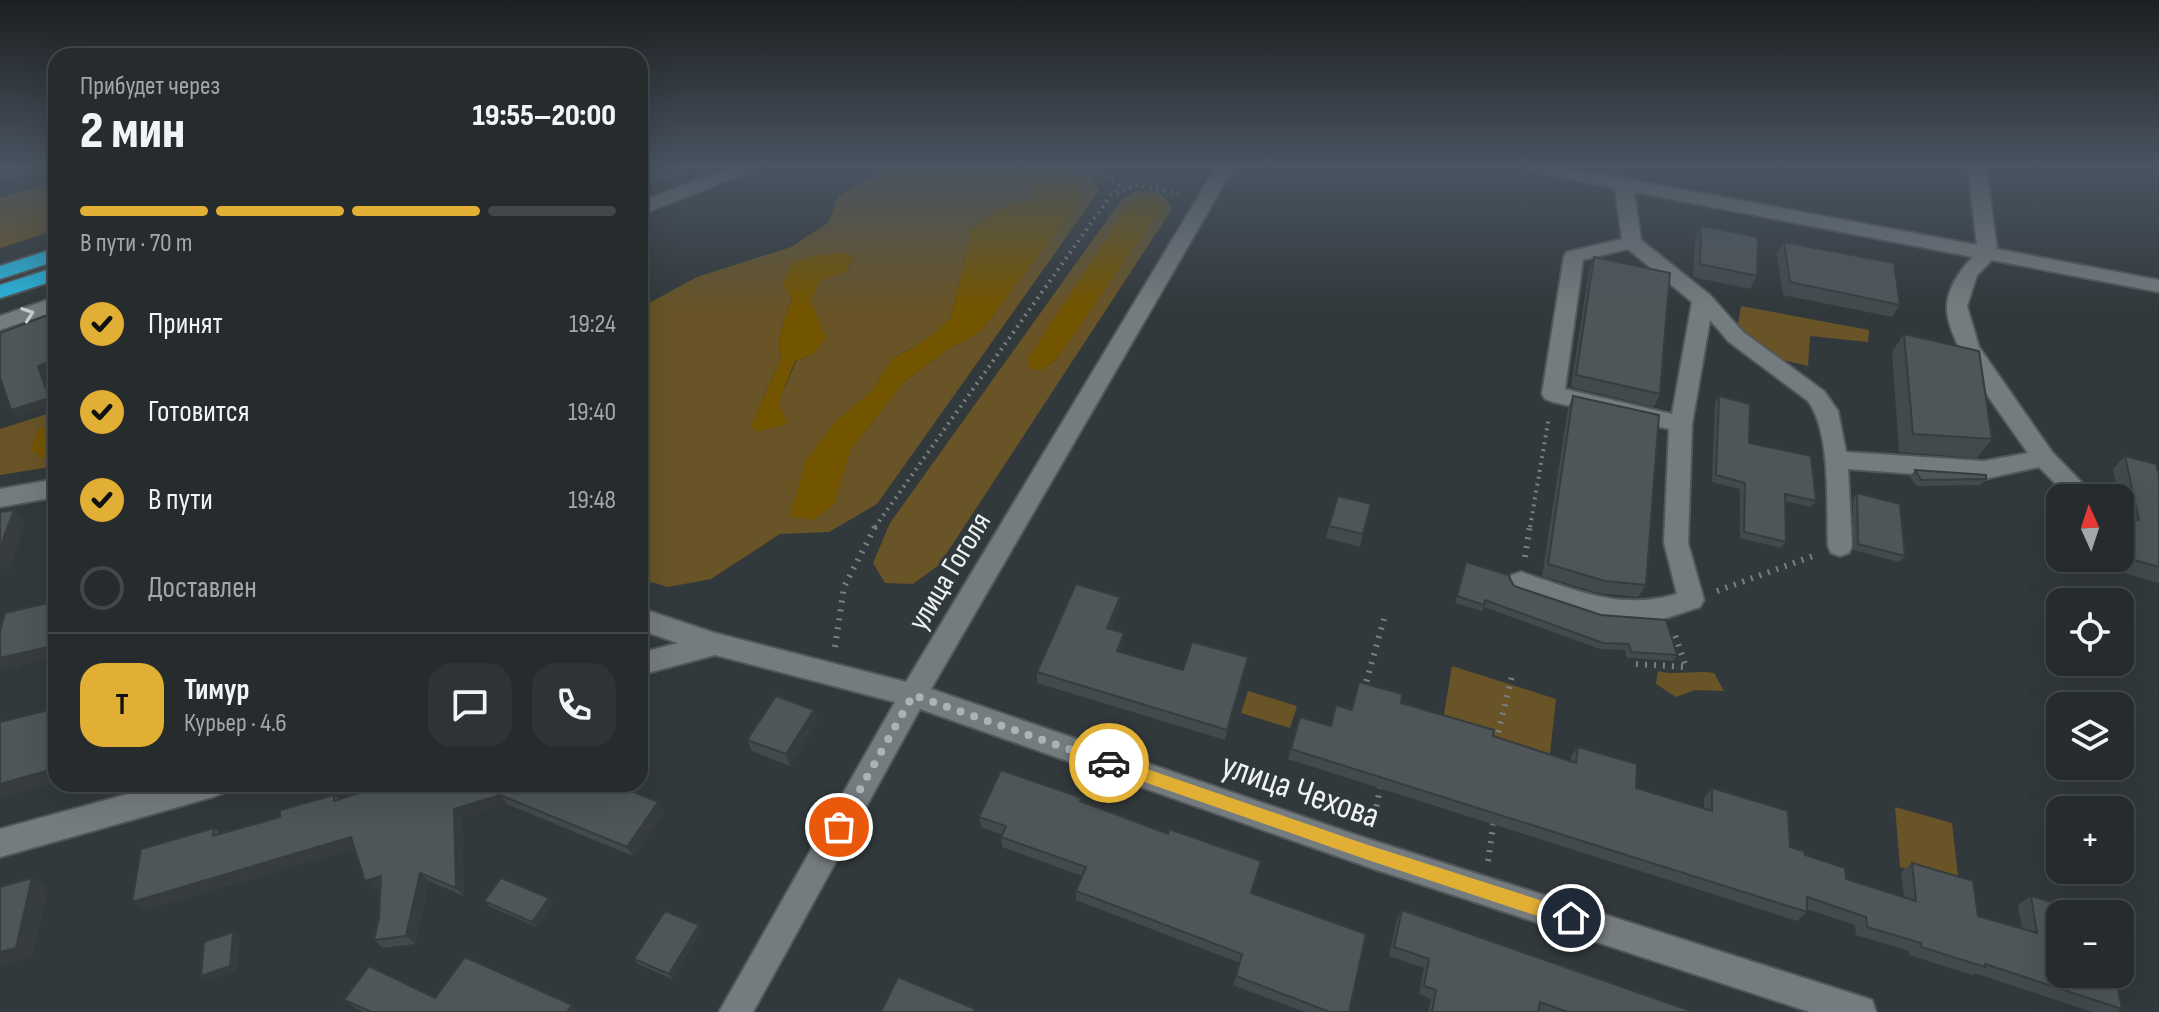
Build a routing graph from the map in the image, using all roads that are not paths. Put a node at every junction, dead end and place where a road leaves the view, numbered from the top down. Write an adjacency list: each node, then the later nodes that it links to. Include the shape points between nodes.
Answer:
1 (1196, 214): 26 (street, улица Гоголя)
2 (1628, 214): 5 (street)
3 (1783, 214): 6 (street)
4 (1983, 214): 6 (street)
5 (1632, 242): 12 (street); 15 (street, via 1574,256 1553,394)
6 (1988, 253): 10 (street); 16 (street, via 1968,273 1957,306 1969,348)
7 (48, 257): 8 (highway)
8 (0, 273)
9 (48, 276): 11 (highway)
10 (2159, 286)
11 (0, 292)
12 (1703, 300): 15 (street); 17 (street, via 1736,337 1816,396 1827,411)
13 (48, 307): 14 (street, one-way to 13)
14 (0, 323)
15 (1681, 424): 22 (street, via 1676,543 1691,600 1648,613 1598,608)
16 (2044, 458): 17 (street, via 1984,470); 18 (street)
17 (1836, 460): 21 (street)
18 (2071, 484)
19 (48, 489): 20 (street)
20 (0, 498)
21 (1840, 546)
22 (1521, 582)
23 (648, 622): 24 (street, улица Чехова)
24 (715, 644): 25 (street, улица Чехова); 26 (street, улица Чехова)
25 (648, 662)
26 (913, 695): 29 (street, улица Гоголя); 30 (street, улица Чехова, via 1368,853)
27 (184, 792): 28 (street)
28 (0, 843)
29 (735, 1012)
30 (1860, 1012)

